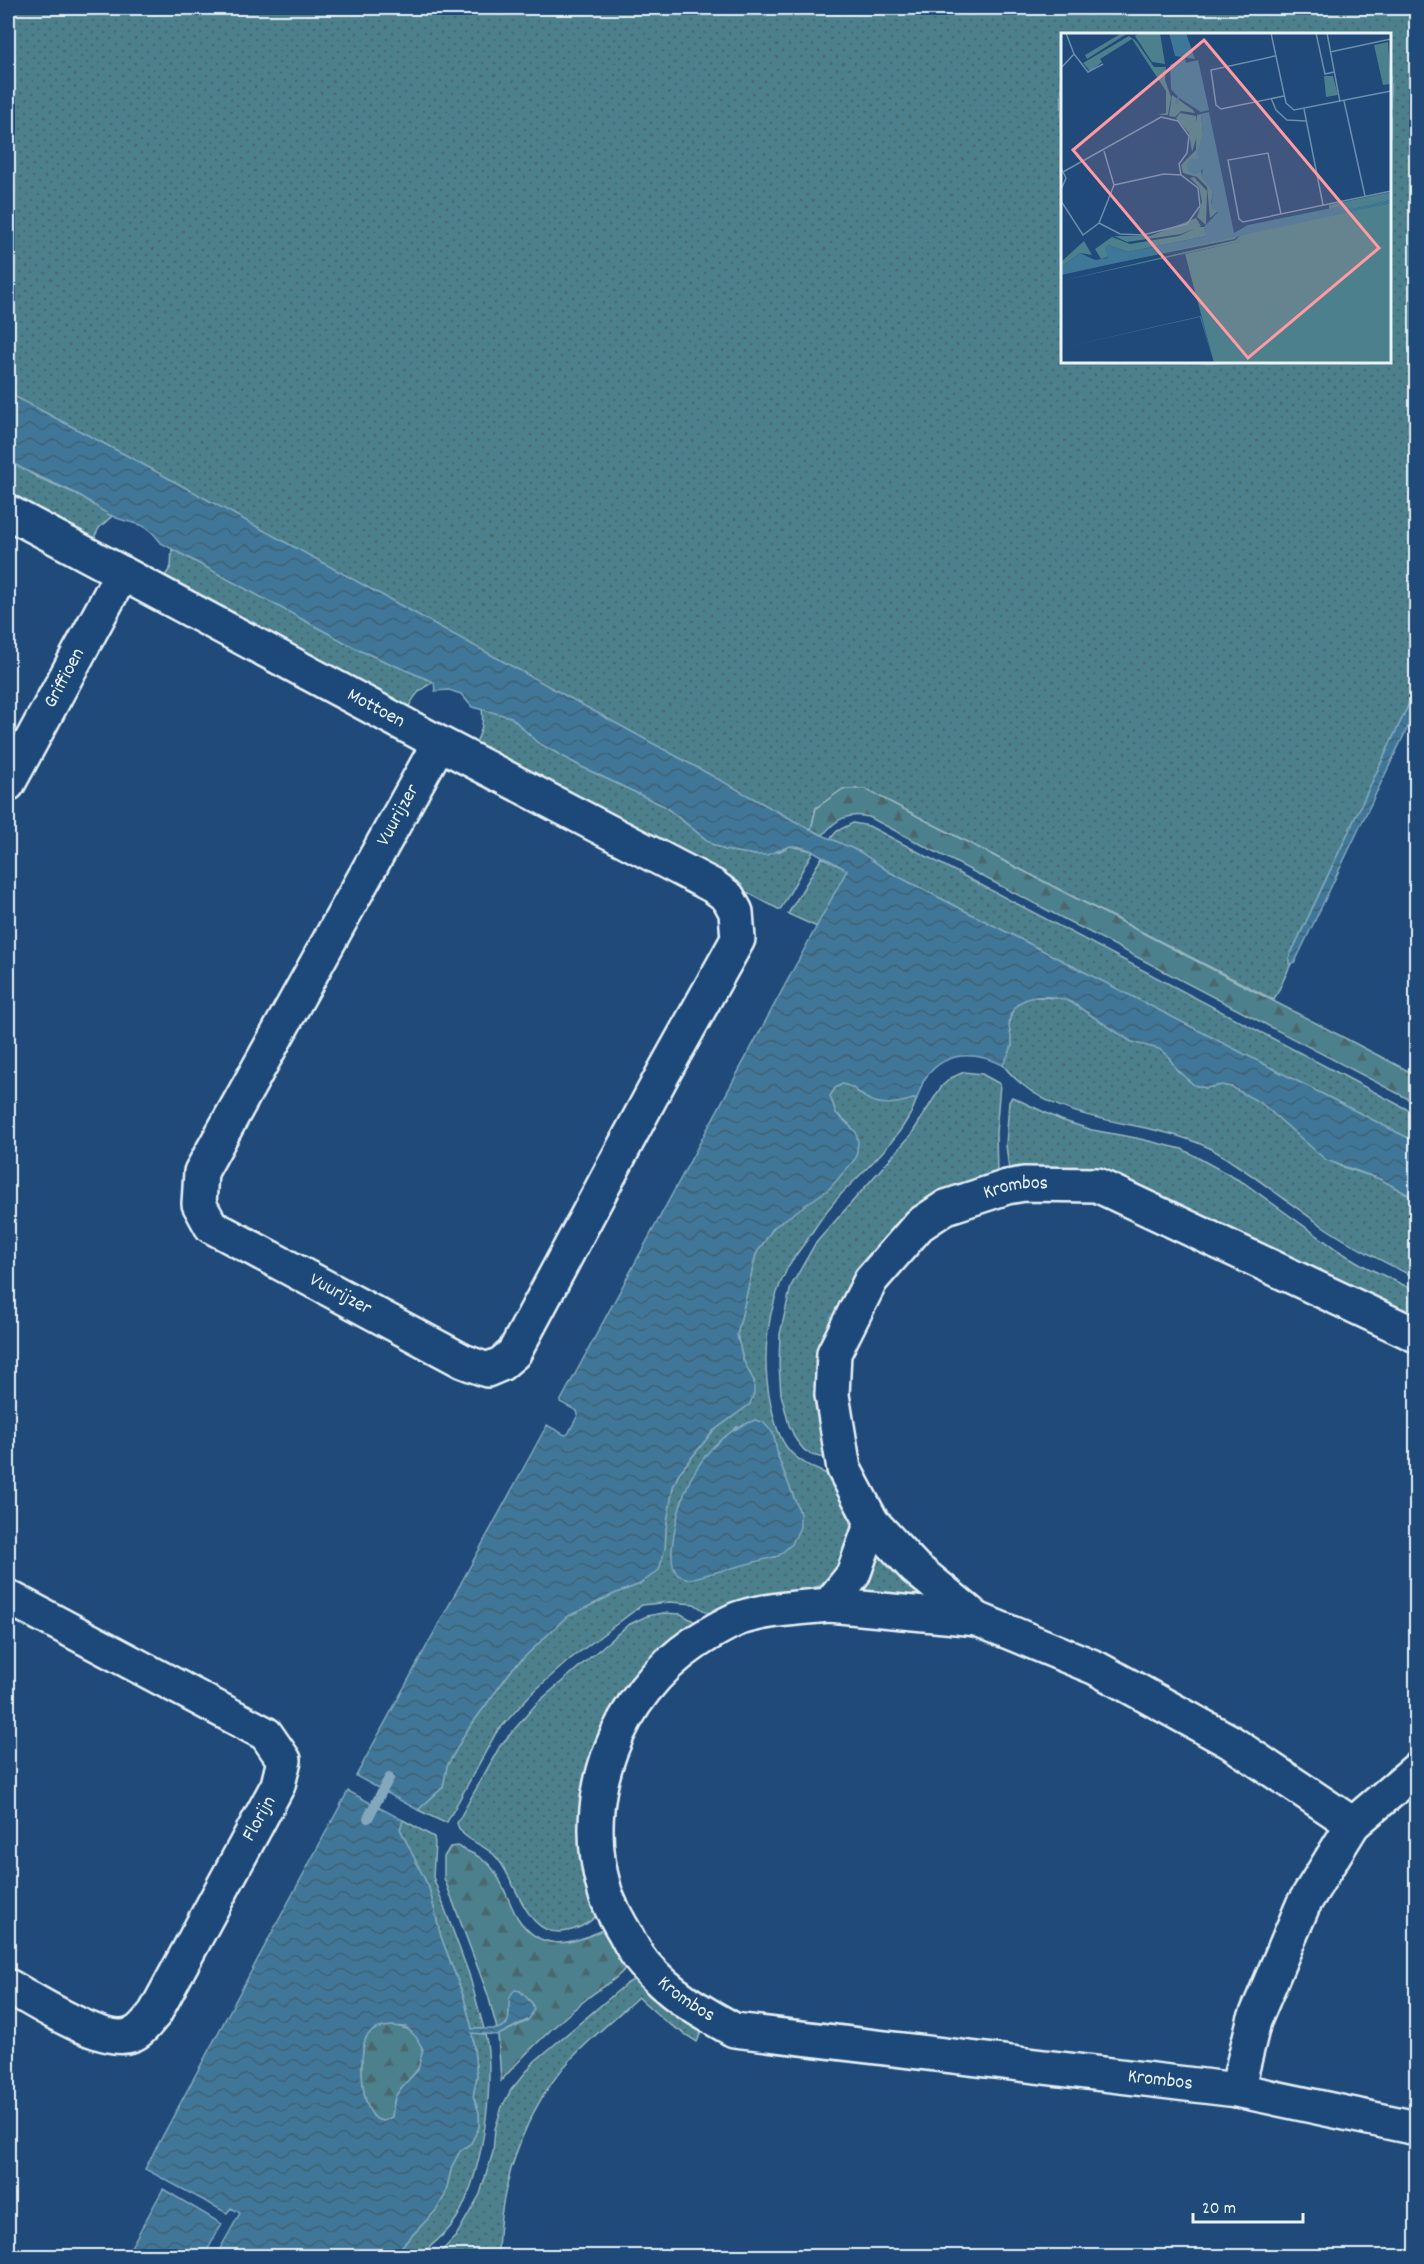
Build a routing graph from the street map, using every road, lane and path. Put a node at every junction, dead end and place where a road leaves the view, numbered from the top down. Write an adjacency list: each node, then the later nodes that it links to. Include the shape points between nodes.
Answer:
1 (8, 512): 2 (street, Mottoen)
2 (122, 573): 3 (street, Mottoen); 4 (street, Griffioen)
3 (439, 743): 5 (street, Mottoen, via 713,886 728,897); 5 (street, Vuurijzer, via 201,1172 199,1204 211,1226 463,1361 487,1370 501,1364 514,1353 738,939)
4 (8, 784)
5 (736, 912)
6 (1416, 1335): 7 (street, Krombos, via 1097,1185 1024,1184 969,1198 946,1207 919,1225 871,1280 834,1353 832,1395 844,1469)
7 (872, 1522): 9 (street, via 853,1575); 10 (street, Krombos, via 915,1568)
8 (8, 1597): 13 (street, Florijn, via 267,1734 284,1760 278,1785 155,2013 140,2029 132,2035 117,2037 89,2030)
9 (829, 1605): 10 (street, Krombos); 14 (street, Krombos, via 740,1618 714,1630 674,1657 635,1700 617,1731 598,1789 596,1837 604,1888 643,1964 684,2003 734,2030)
10 (977, 1619): 12 (street, Krombos, via 1095,1668 1229,1741)
11 (1416, 1770): 12 (street)
12 (1353, 1824): 14 (street, via 1302,1905 1254,2021)
13 (8, 1986)
14 (1237, 2090): 15 (street, Krombos)
15 (1416, 2128)

